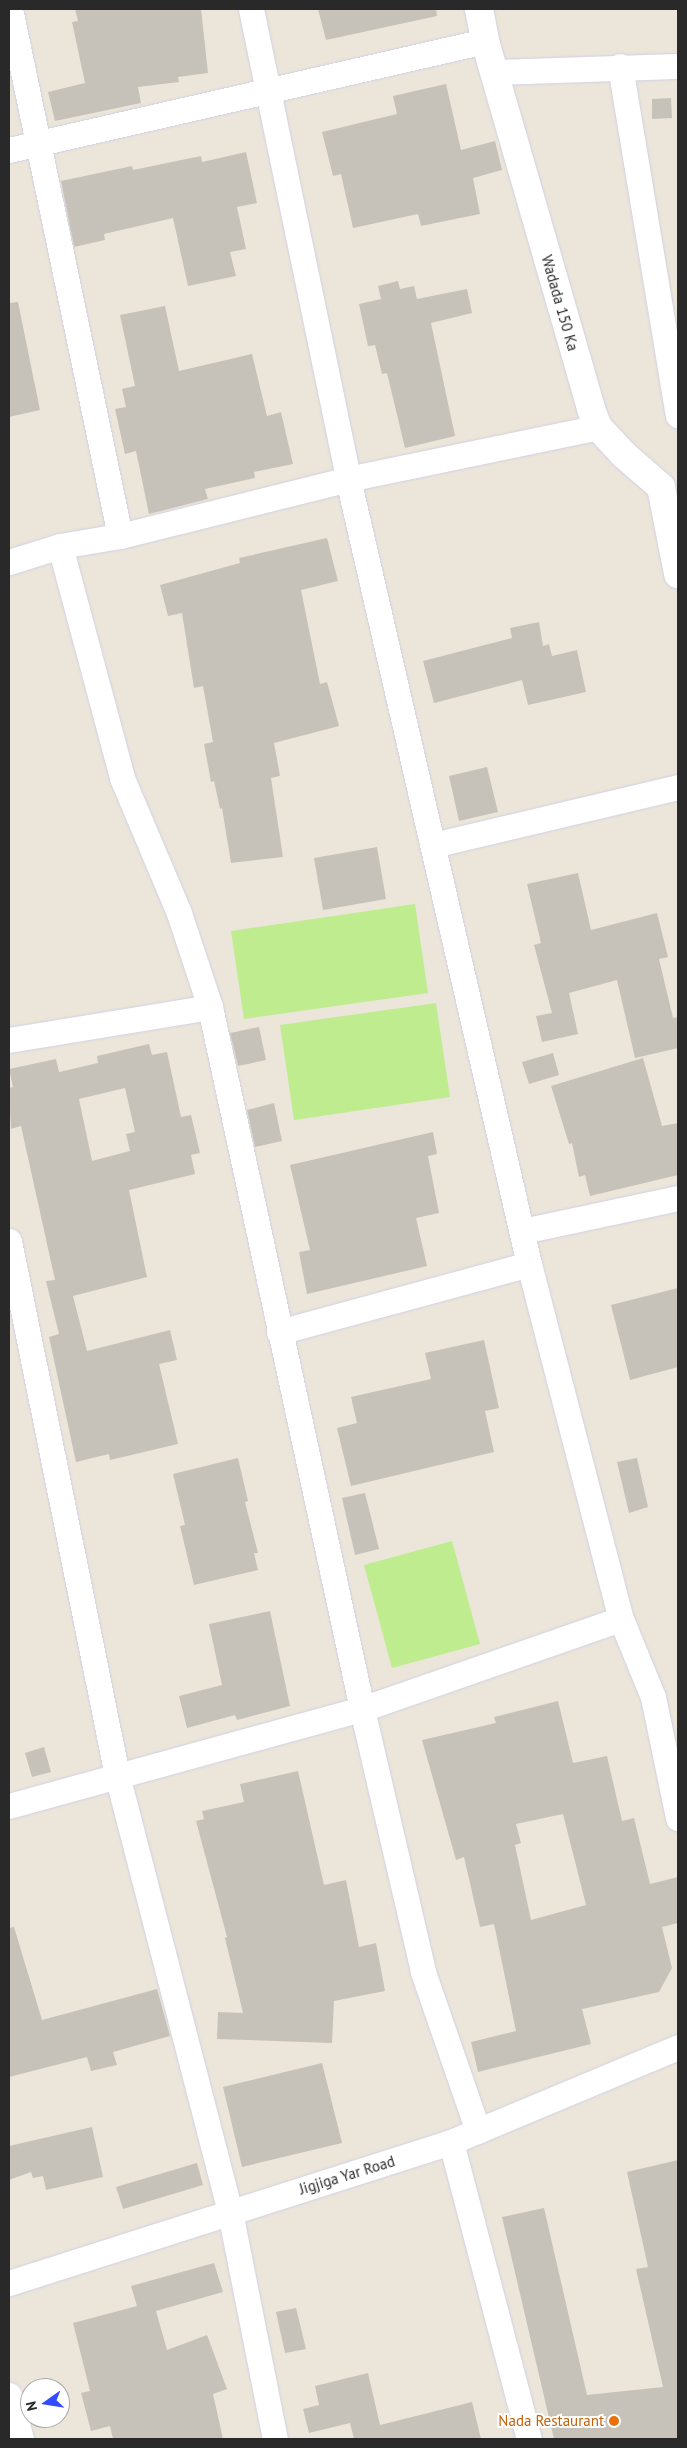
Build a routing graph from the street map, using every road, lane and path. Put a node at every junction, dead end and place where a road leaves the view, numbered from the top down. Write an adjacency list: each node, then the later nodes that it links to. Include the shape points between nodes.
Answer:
1 (10, 9): 9 (street)
2 (251, 9): 8 (street)
3 (479, 9): 4 (street, Wadada 150 Ka)
4 (485, 40): 7 (street, Wadada 150 Ka); 8 (street)
5 (620, 66): 6 (street); 7 (street); 11 (street)
6 (678, 66)
7 (494, 72): 12 (street, Wadada 150 Ka)
8 (266, 93): 9 (street); 13 (street)
9 (38, 142): 10 (street); 15 (street)
10 (9, 150)
11 (678, 414)
12 (598, 427): 13 (street); 14 (street)
13 (348, 479): 15 (street); 20 (street)
14 (670, 486): 18 (street)
15 (120, 536): 16 (street)
16 (60, 546): 17 (street); 21 (street, via 122,778 179,913)
17 (9, 562)
18 (678, 574)
19 (678, 787): 20 (street)
20 (433, 845): 24 (street)
21 (210, 1007): 22 (street); 27 (street)
22 (9, 1040)
23 (678, 1198): 24 (street)
24 (523, 1231): 26 (street)
25 (9, 1242): 30 (street)
26 (529, 1264): 27 (street); 28 (street)
27 (280, 1332): 29 (street)
28 (621, 1619): 29 (street); 32 (street, via 652,1697)
29 (362, 1709): 30 (street); 34 (street, via 423,1972)
30 (117, 1775): 31 (street); 36 (street)
31 (9, 1806)
32 (678, 1818)
33 (678, 2047): 34 (street, Jigjiga Yar Road)
34 (478, 2131): 35 (street, Jigjiga Yar Road)
35 (451, 2142): 36 (street, Jigjiga Yar Road); 41 (street)
36 (230, 2212): 37 (street, Jigjiga Yar Road); 40 (street)
37 (9, 2283)
38 (9, 2395): 39 (street)
39 (21, 2439)
40 (275, 2439)
41 (529, 2439)

